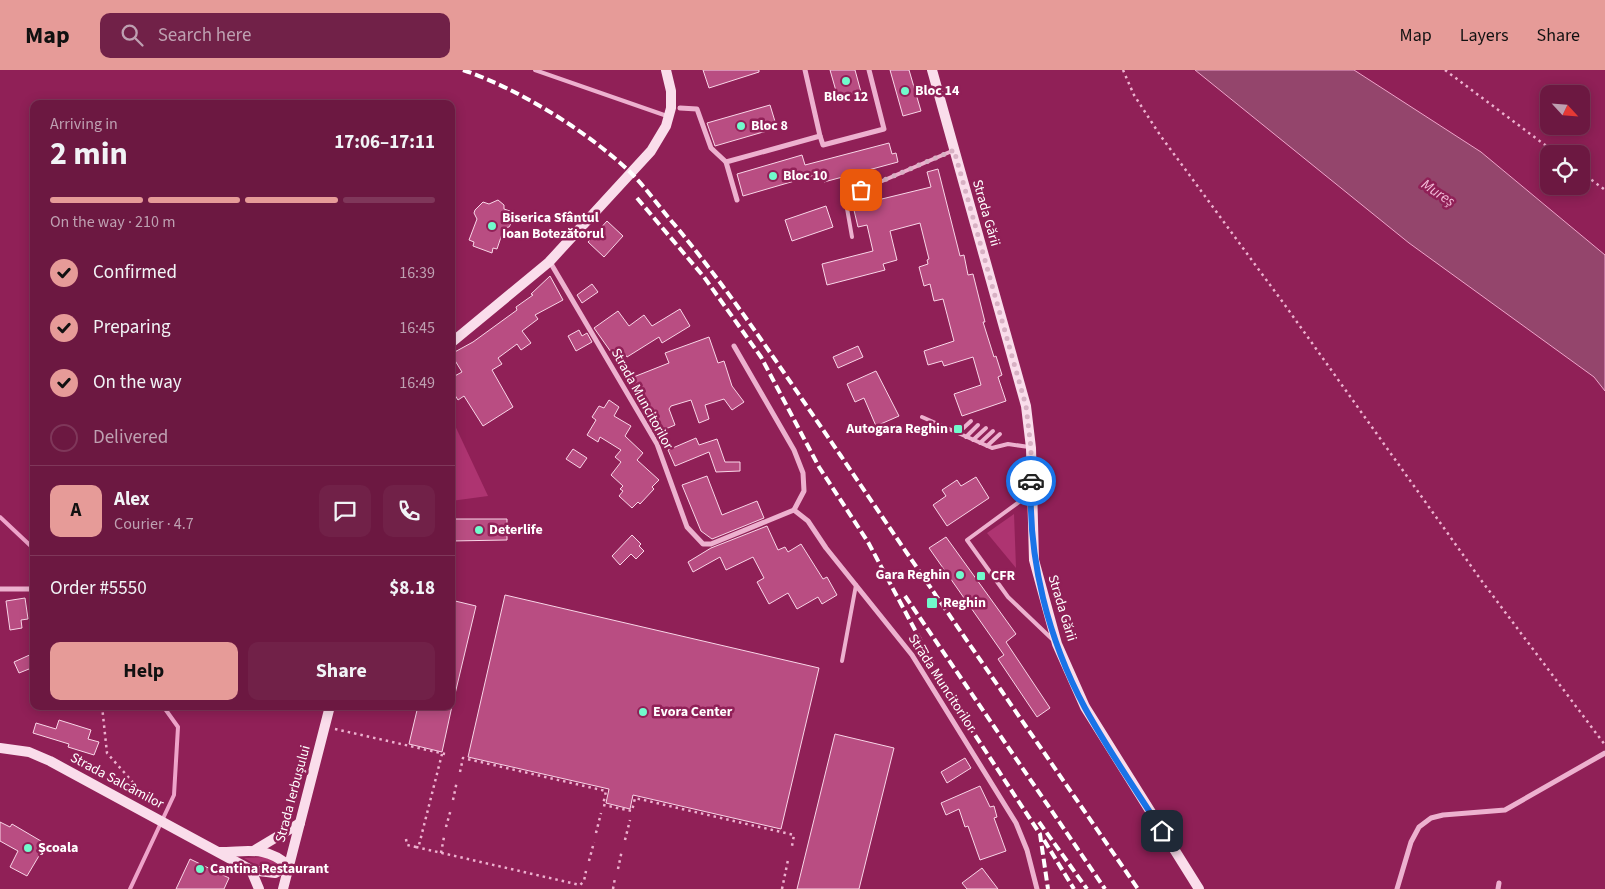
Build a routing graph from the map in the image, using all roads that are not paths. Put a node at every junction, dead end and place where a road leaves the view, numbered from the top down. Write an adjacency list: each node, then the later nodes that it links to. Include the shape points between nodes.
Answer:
1 (535, 70): 7 (lane)
2 (666, 70): 7 (main road, via 671,90)
3 (805, 70): 8 (street)
4 (869, 70): 8 (street, via 884,129 823,144)
5 (932, 70): 9 (main road, Strada Gării)
6 (680, 108): 10 (street, via 697,109 711,148)
7 (669, 117): 13 (main road, via 661,138 632,174)
8 (820, 136): 10 (street)
9 (954, 150): 12 (lane, via 845,197); 27 (main road, Strada Gării, via 1026,406)
10 (726, 162): 11 (street)
11 (737, 200)
12 (852, 237)
13 (549, 262): 14 (main road); 29 (street, Strada Muncitorilor, via 657,444 694,537 703,544 711,544)
14 (455, 340)
15 (734, 346): 29 (street, via 794,450 803,472 804,491)
16 (922, 417): 21 (lane)
17 (971, 421): 21 (lane)
18 (978, 424): 23 (lane)
19 (986, 428): 24 (lane)
20 (993, 431): 25 (lane)
21 (958, 433): 23 (lane)
22 (1000, 434): 26 (lane)
23 (966, 437): 24 (lane)
24 (973, 440): 25 (lane)
25 (980, 443): 26 (lane)
26 (987, 446): 27 (lane, via 997,448 1008,444)
27 (1031, 448): 28 (main road, Strada Gării)
28 (1030, 494): 33 (main road, Strada Gării, via 1034,560); 33 (lane, via 967,540 1008,596)
29 (794, 510): 30 (street, Strada Muncitorilor, via 808,521)
30 (856, 586): 34 (lane); 45 (street, Strada Muncitorilor, via 912,655 1016,823)
31 (0, 589): 32 (street)
32 (30, 589)
33 (1058, 644): 46 (main road, Strada Gării, via 1085,707)
34 (842, 662)
35 (329, 710): 38 (main road, Strada Ierbușului)
36 (0, 748): 40 (main road, Strada Salcâmilor, via 29,752 50,761)
37 (1605, 753): 47 (street, via 1505,810 1431,818 1419,827 1411,842)
38 (300, 823): 39 (main road); 41 (main road, Strada Ierbușului)
39 (255, 850): 40 (main road); 41 (main road, via 270,853)
40 (216, 852): 42 (main road, Strada Salcâmilor)
41 (289, 866): 42 (main road, Strada Salcâmilor, via 275,873); 44 (main road, Strada Ierbușului)
42 (251, 870): 43 (main road)
43 (259, 889)
44 (283, 889)
45 (1037, 889)
46 (1199, 889)
47 (1397, 889)

